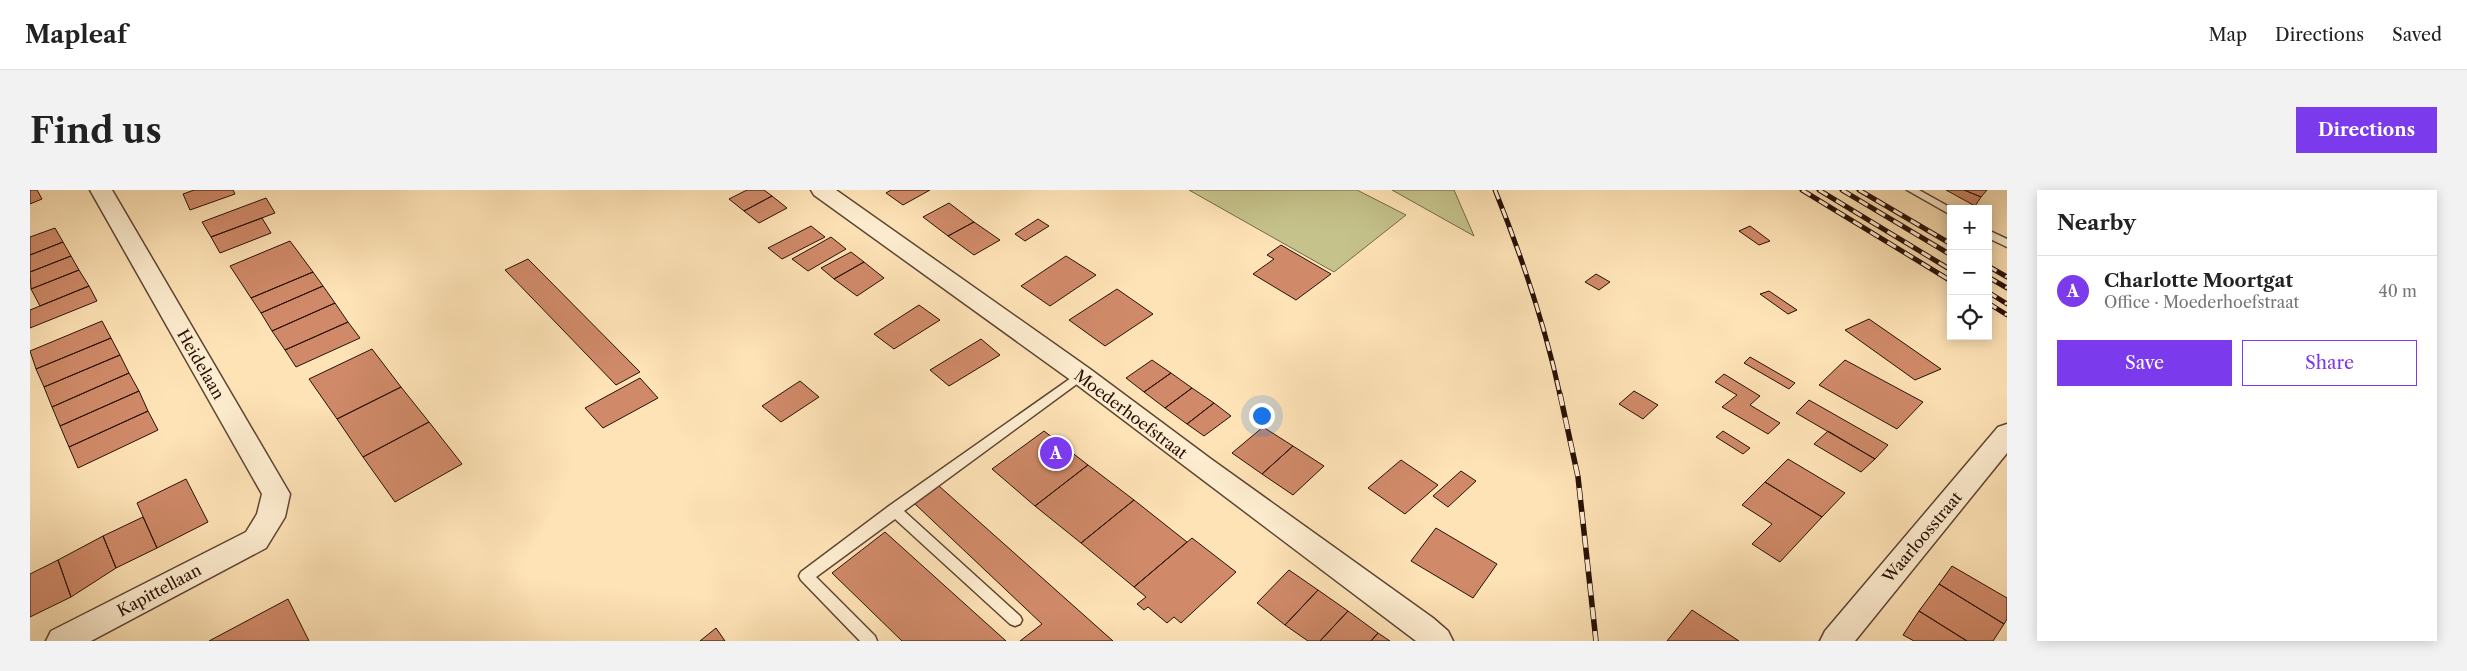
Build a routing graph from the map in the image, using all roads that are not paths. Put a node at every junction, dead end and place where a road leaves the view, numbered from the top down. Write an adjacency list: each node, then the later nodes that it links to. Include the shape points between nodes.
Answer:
1 (101, 190): 10 (street, Heidelaan, via 276,494 271,517)
2 (822, 190): 7 (street, Moederhoefstraat)
3 (1912, 190): 4 (lane)
4 (1947, 210)
5 (1992, 235): 6 (lane)
6 (2007, 244)
7 (1081, 375): 9 (lane); 14 (street, Moederhoefstraat)
8 (2007, 434): 15 (street, Waarloosstraat)
9 (894, 510): 11 (lane); 13 (lane, via 806,576)
10 (256, 540): 12 (street, Kapittellaan)
11 (1015, 620)
12 (62, 641)
13 (870, 641)
14 (1438, 641)
15 (1836, 641)

